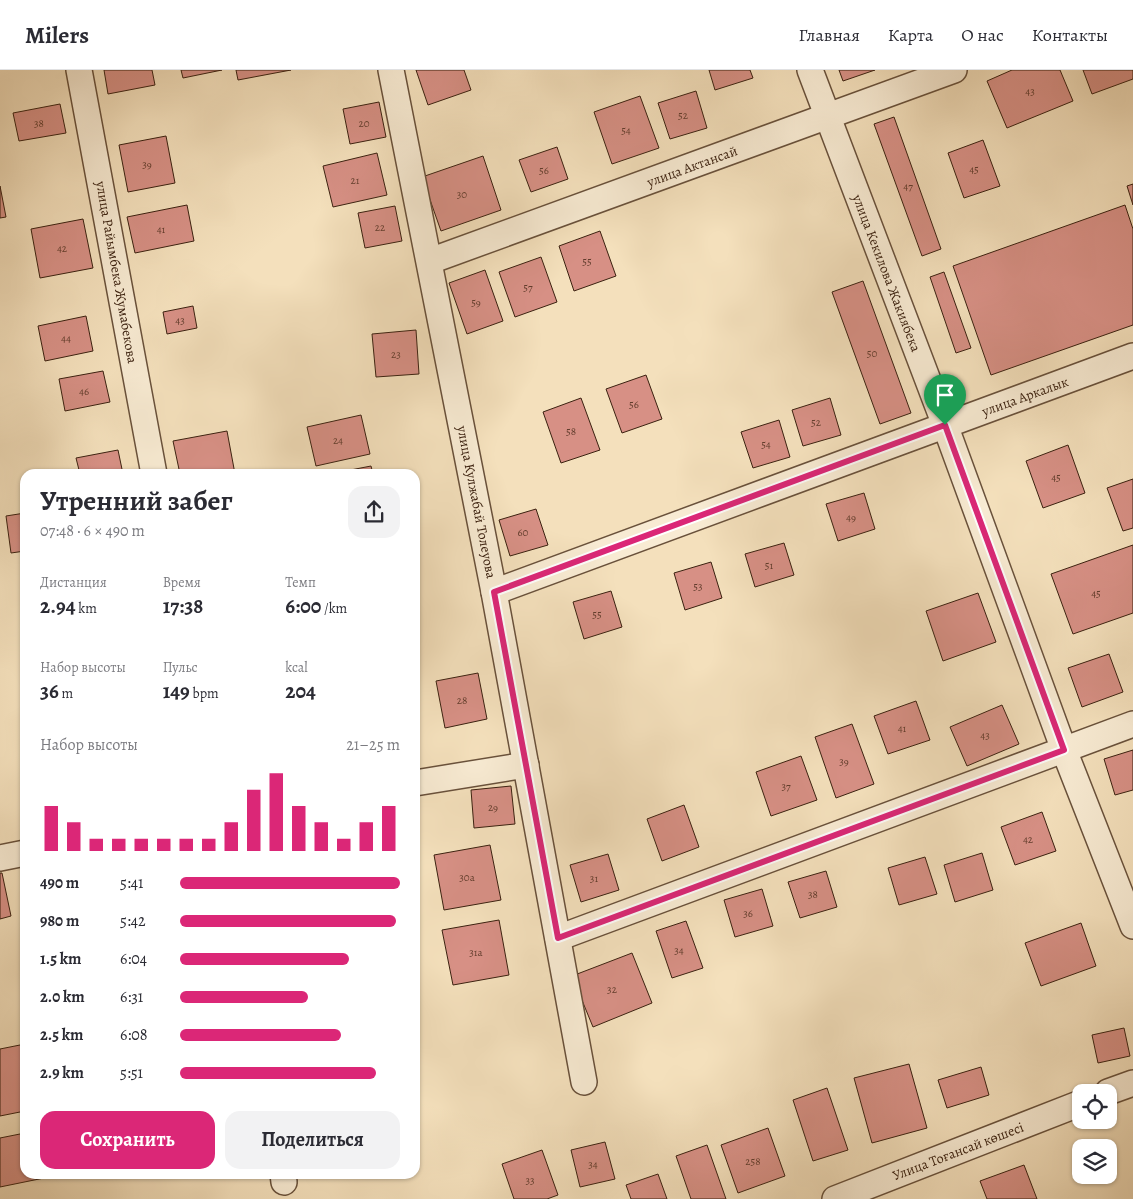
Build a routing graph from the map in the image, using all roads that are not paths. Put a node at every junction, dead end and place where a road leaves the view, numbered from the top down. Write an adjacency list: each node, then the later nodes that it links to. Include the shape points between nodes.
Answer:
1 (79, 70): 9 (street, улица Райымбека Жумабекова)
2 (392, 70): 6 (street, улица Кулжабай Толеуова)
3 (810, 70): 5 (street, улица Кекилова Жакиябека)
4 (954, 70): 5 (street, улица Актансай)
5 (827, 117): 6 (street, улица Актансай); 8 (street, улица Кекилова Жакиябека)
6 (430, 261): 10 (street, улица Кулжабай Толеуова)
7 (1133, 356): 8 (street, улица Аркалык)
8 (945, 425): 10 (street, улица Аркалык); 12 (street, улица Кекилова Жакиябека)
9 (153, 469)
10 (494, 592): 13 (street, улица Кулжабай Толеуова)
11 (1133, 724): 12 (street)
12 (1064, 750): 17 (street, улица Кекилова Жакиябека); 18 (street)
13 (526, 765): 14 (street); 18 (street, улица Кулжабай Толеуова)
14 (420, 782)
15 (20, 854): 16 (street)
16 (0, 858)
17 (1133, 926)
18 (558, 938): 19 (street, улица Кулжабай Толеуова)
19 (584, 1082)
20 (1133, 1083): 21 (street)
21 (1117, 1089)
22 (1072, 1106): 23 (street, Улица Тоғансай көшесі)
23 (834, 1199)

